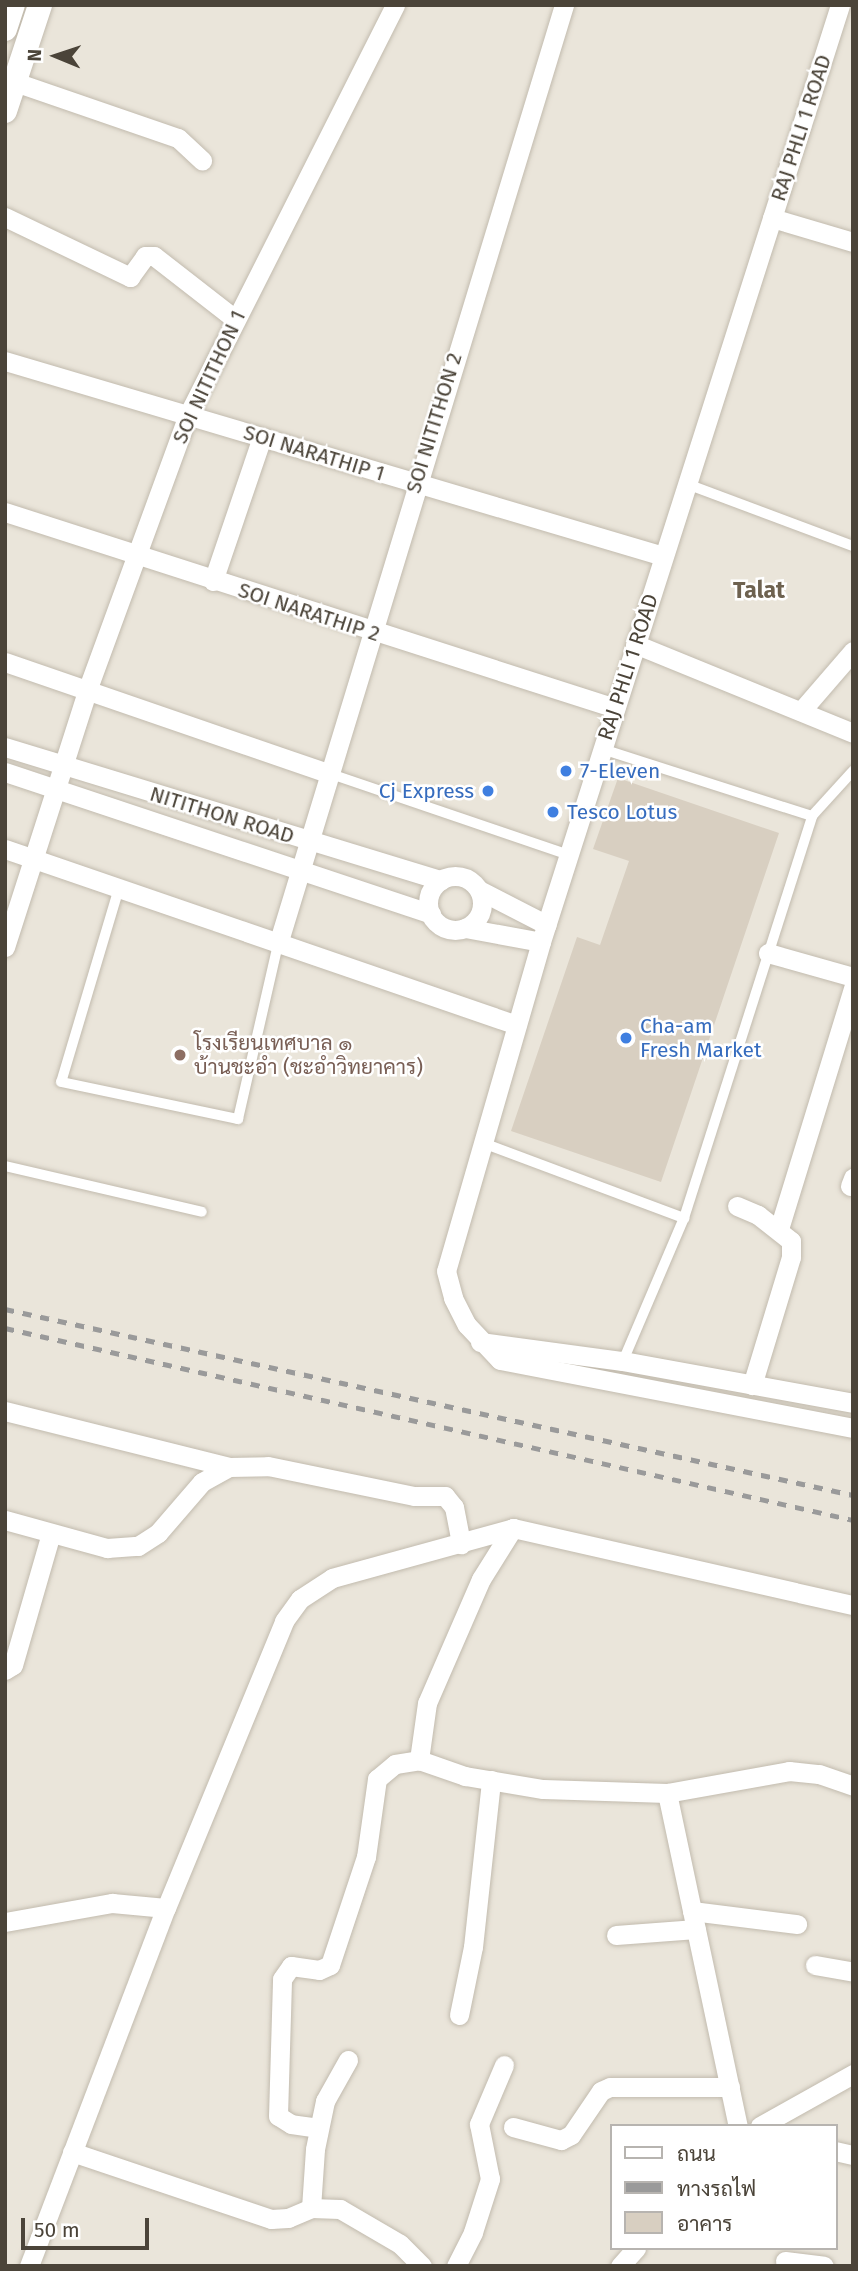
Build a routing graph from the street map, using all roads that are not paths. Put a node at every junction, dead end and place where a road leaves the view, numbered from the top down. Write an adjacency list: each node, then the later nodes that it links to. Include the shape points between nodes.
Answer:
1 (13, 5): 6 (street)
2 (40, 5): 7 (street)
3 (396, 5): 13 (street, SOI NITITHON 1)
4 (564, 5): 17 (street, SOI NITITHON 2)
5 (840, 5): 11 (street, RAJ PHLI 1 ROAD)
6 (5, 29)
7 (15, 82): 8 (street); 9 (street, via 178,138)
8 (5, 111)
9 (202, 160)
10 (5, 217): 13 (street, via 129,276 145,256 154,256)
11 (772, 218): 12 (street); 18 (street, RAJ PHLI 1 ROAD)
12 (853, 242)
13 (235, 319): 15 (street, SOI NITITHON 1)
14 (5, 361): 15 (street, SOI NARATHIP 1)
15 (187, 415): 16 (street, SOI NARATHIP 1); 21 (street, SOI NITITHON 1)
16 (262, 437): 17 (street, SOI NARATHIP 1); 23 (street)
17 (416, 483): 22 (street, SOI NARATHIP 1); 24 (street, SOI NITITHON 2)
18 (687, 484): 20 (lane); 22 (street, RAJ PHLI 1 ROAD)
19 (5, 512): 21 (street, SOI NARATHIP 2)
20 (853, 546)
21 (136, 555): 23 (street, SOI NARATHIP 2); 28 (street, SOI NITITHON 1)
22 (663, 556): 25 (street, RAJ PHLI 1 ROAD)
23 (213, 581): 24 (street, SOI NARATHIP 2)
24 (371, 633): 29 (street, SOI NARATHIP 2); 37 (street, SOI NITITHON 2)
25 (635, 644): 29 (street, RAJ PHLI 1 ROAD); 30 (street)
26 (853, 651): 30 (street)
27 (5, 662): 28 (street)
28 (88, 688): 34 (street, SOI NITITHON 1); 37 (street)
29 (615, 708): 33 (street, RAJ PHLI 1 ROAD)
30 (802, 710): 31 (street)
31 (853, 733)
32 (5, 747): 34 (street, NITITHON ROAD)
33 (602, 749): 39 (lane); 42 (street, RAJ PHLI 1 ROAD)
34 (62, 766): 38 (street, SOI NITITHON 1); 40 (street, NITITHON ROAD)
35 (853, 771): 39 (lane)
36 (5, 772): 38 (street, NITITHON ROAD)
37 (328, 773): 40 (street, SOI NITITHON 2); 42 (lane)
38 (55, 789): 43 (street, SOI NITITHON 1); 44 (street, NITITHON ROAD)
39 (812, 816): 53 (lane)
40 (310, 842): 44 (street, SOI NITITHON 2); 45 (street, NITITHON ROAD)
41 (5, 849): 43 (street)
42 (569, 855): 50 (street, RAJ PHLI 1 ROAD)
43 (32, 858): 46 (street); 52 (street, SOI NITITHON 1)
44 (302, 871): 48 (street, NITITHON ROAD); 51 (street, SOI NITITHON 2)
45 (440, 880): 47 (street, via 458,876); 48 (street, via 429,894)
46 (119, 888): 51 (street); 51 (lane, via 61,1082 238,1119)
47 (479, 890): 49 (street, via 478,916); 50 (street)
48 (431, 915): 49 (street, via 447,929)
49 (465, 928): 50 (street)
50 (544, 933): 56 (street, RAJ PHLI 1 ROAD)
51 (278, 944): 56 (street)
52 (5, 947)
53 (768, 953): 54 (street); 61 (lane)
54 (853, 976)
55 (853, 988): 62 (street)
56 (517, 1025): 57 (street, RAJ PHLI 1 ROAD)
57 (482, 1143): 61 (lane); 63 (street, RAJ PHLI 1 ROAD, via 446,1271 453,1298)
58 (5, 1166): 60 (lane)
59 (737, 1206): 62 (street)
60 (202, 1212)
61 (684, 1218): 64 (lane)
62 (779, 1229): 65 (street, via 791,1241 792,1257)
63 (480, 1342): 64 (street); 68 (street, RAJ PHLI 1 ROAD, via 500,1360)
64 (623, 1361): 65 (street)
65 (752, 1385): 66 (street)
66 (853, 1403)
67 (5, 1411): 69 (street)
68 (853, 1428)
69 (229, 1467): 72 (street, via 202,1482 158,1533 138,1546 107,1548); 73 (street, via 268,1466 414,1496 445,1496 454,1507)
70 (5, 1520): 72 (street)
71 (513, 1528): 73 (street); 74 (street); 76 (street, via 481,1579 426,1703)
72 (51, 1533): 75 (street, via 13,1665)
73 (461, 1544): 80 (street, via 332,1578 300,1599 284,1621)
74 (853, 1605)
75 (5, 1670)
76 (419, 1760): 77 (street); 95 (street, via 395,1764 377,1779 366,1857 330,1965 319,1970 291,1966 282,1979 278,2116)
77 (491, 1780): 79 (street, via 543,1789); 87 (street, via 473,1947)
78 (853, 1786): 79 (street, via 819,1774 789,1771)
79 (667, 1793): 81 (street)
80 (166, 1908): 82 (street, via 111,1903); 96 (street)
81 (694, 1920): 83 (street); 84 (street); 91 (street)
82 (5, 1922)
83 (797, 1924)
84 (616, 1934)
85 (815, 1965): 86 (street)
86 (853, 1972)
87 (460, 2015)
88 (348, 2060): 95 (street, via 325,2101)
89 (504, 2065): 102 (street, via 479,2124 490,2179)
90 (853, 2074): 93 (street)
91 (730, 2087): 92 (street); 94 (street, via 610,2087 601,2091 570,2135 561,2140)
92 (738, 2124)
93 (764, 2124)
94 (513, 2127)
95 (319, 2128): 97 (street)
96 (72, 2152): 97 (street, via 271,2219 288,2218); 100 (street)
97 (311, 2208): 101 (street, via 340,2209 354,2215 400,2244)
98 (634, 2250): 103 (street)
99 (783, 2258): 104 (street)
100 (29, 2266)
101 (422, 2266)
102 (457, 2266)
103 (620, 2266)
104 (824, 2266)

